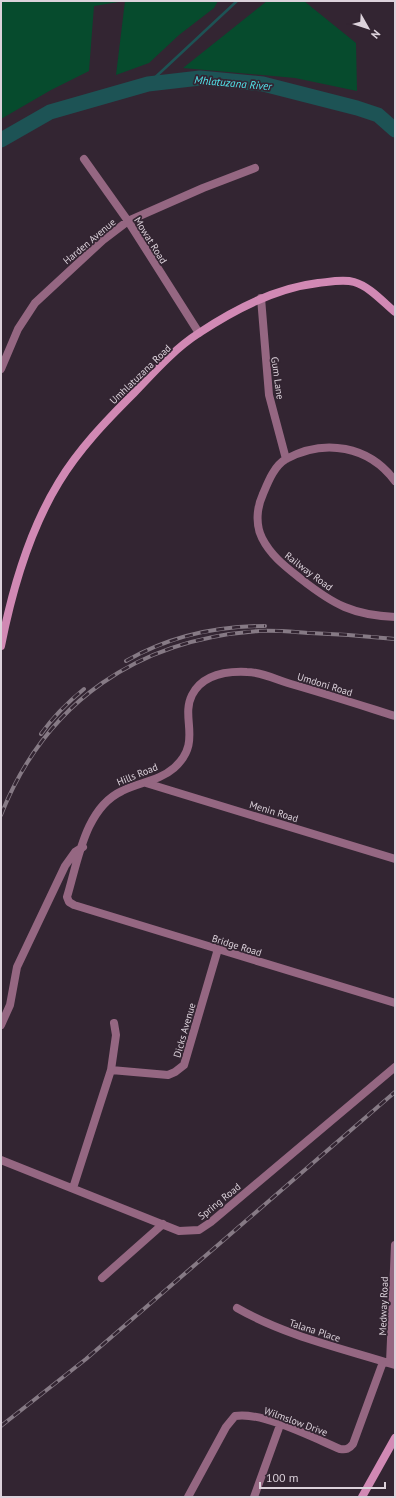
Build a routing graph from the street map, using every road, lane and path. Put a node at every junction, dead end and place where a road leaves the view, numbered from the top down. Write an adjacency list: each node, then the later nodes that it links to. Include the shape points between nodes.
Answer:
1 (84, 159): 3 (street, Mowat Road)
2 (255, 168): 3 (street, Harden Avenue)
3 (128, 221): 6 (street, Mowat Road); 7 (street, Harden Avenue, via 103,240 36,303 18,328)
4 (261, 298): 5 (street, Umhlatuzana Road, via 283,290 314,284 352,281 361,284); 6 (street, Umhlatuzana Road); 8 (street, Gum Lane, via 270,395)
5 (395, 312)
6 (198, 333): 11 (street, Umhlatuzana Road, via 101,425 77,455 36,527)
7 (1, 369)
8 (286, 459): 9 (street, Railway Road, via 329,447 343,448 369,457 381,465); 10 (street, Railway Road, via 275,469 267,482 257,513 261,536 267,547 281,563 320,594 340,605 372,616)
9 (395, 481)
10 (395, 616)
11 (3, 625): 12 (street, Umhlatuzana Road)
12 (1, 646)
13 (249, 672): 14 (street, Umdoni Road); 15 (street, Hills Road, via 223,673 202,682 190,702 190,744 185,755 174,768)
14 (395, 716)
15 (146, 783): 16 (street, Hills Road, via 130,787 108,799 93,817); 17 (street, Menin Road)
16 (83, 847): 18 (street, Hills Road, via 67,897); 22 (street, via 75,852 65,866 17,967 10,1005)
17 (395, 859)
18 (74, 905): 19 (street, Bridge Road)
19 (218, 949): 20 (street, Bridge Road); 24 (street, Dicks Avenue, via 184,1065 168,1075)
20 (395, 1003)
21 (114, 1023): 24 (street, via 116,1035)
22 (1, 1024)
23 (395, 1067): 27 (street, Spring Road, via 211,1222 199,1230 189,1232)
24 (110, 1070): 26 (street)
25 (1, 1160): 26 (street, Spring Road)
26 (73, 1188): 27 (street, Spring Road)
27 (163, 1224): 29 (street)
28 (395, 1245): 31 (street, Medway Road)
29 (102, 1278)
30 (237, 1308): 31 (street, Talana Place, via 269,1325)
31 (389, 1363): 32 (street, Wilmslow Drive, via 350,1448 346,1450)
32 (280, 1425): 34 (street, Wilmslow Drive, via 248,1416 235,1416 226,1427); 35 (street)
33 (395, 1438): 36 (street)
34 (188, 1497)
35 (254, 1497)
36 (362, 1497)

